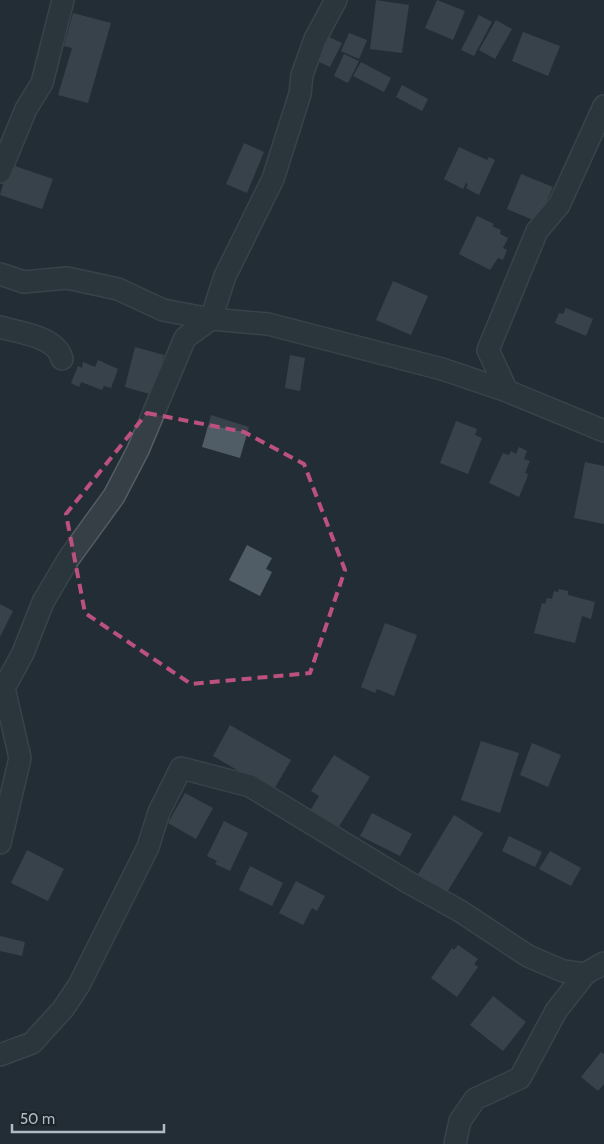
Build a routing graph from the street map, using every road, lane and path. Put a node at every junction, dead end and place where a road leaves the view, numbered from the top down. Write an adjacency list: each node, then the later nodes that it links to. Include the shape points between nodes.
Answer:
1 (63, 0): 4 (street, via 42,83 16,132)
2 (336, 0): 6 (street, via 315,38 273,179 225,276)
3 (604, 106): 9 (street, via 560,205 537,231 488,350)
4 (0, 172)
5 (0, 274): 6 (street, via 24,282 67,278 109,287 163,310)
6 (211, 319): 9 (street, via 268,324 442,369); 11 (street, via 185,338 138,450 114,496 69,558 43,602 4,688 20,758)
7 (0, 327): 8 (street, via 52,342)
8 (62, 359)
9 (507, 391): 10 (street)
10 (604, 431)
11 (0, 843)
12 (604, 963): 13 (street)
13 (585, 974): 14 (street, via 562,971 528,956 460,911 250,786 182,768 159,812 148,848 79,985 63,1009 32,1043); 15 (street, via 556,1011 520,1078 475,1099 460,1121)
14 (0, 1055)
15 (455, 1144)

